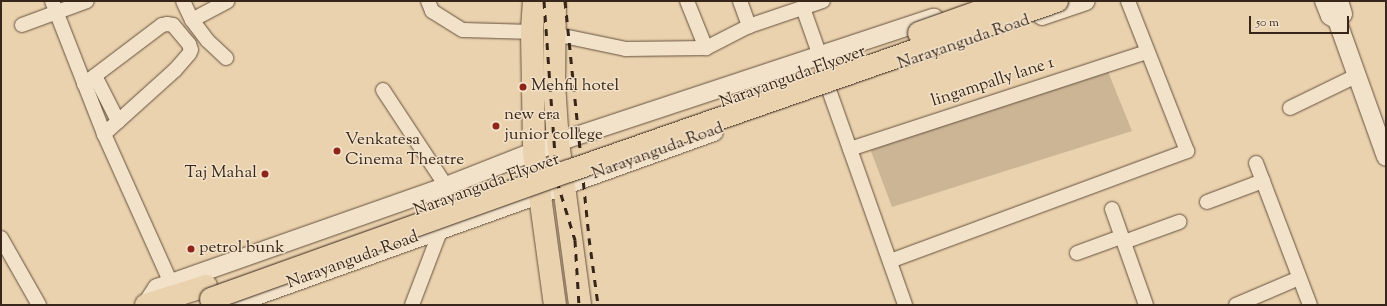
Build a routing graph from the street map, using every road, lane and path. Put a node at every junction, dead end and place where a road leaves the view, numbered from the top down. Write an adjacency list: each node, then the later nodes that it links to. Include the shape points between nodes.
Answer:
1 (87, 1): 17 (street)
2 (183, 1): 19 (street)
3 (227, 1): 19 (street)
4 (428, 1): 23 (street, via 432,11 463,30)
5 (534, 1): 23 (main road)
6 (555, 1): 24 (main road)
7 (687, 1): 25 (street)
8 (740, 1): 22 (street)
9 (823, 1): 18 (street)
10 (986, 1): 27 (street, Narayanguda Road)
11 (1008, 1): 55 (main road, Narayanguda Flyover, bridge)
12 (1057, 1): 55 (main road, Narayanguda Flyover, bridge, via 576,168)
13 (1086, 1): 32 (street, Narayanguda Road)
14 (1128, 1): 26 (street)
15 (1324, 1): 20 (street, via 1330,16)
16 (1339, 1): 20 (street, via 1343,14)
17 (55, 7): 21 (street); 30 (street)
18 (803, 8): 22 (street); 27 (street)
19 (192, 20): 28 (street, via 208,41)
20 (1337, 20): 29 (street)
21 (22, 24)
22 (750, 26): 25 (street)
23 (532, 32): 38 (main road)
24 (554, 34): 25 (street, via 626,49); 36 (main road)
25 (706, 48)
26 (1148, 52): 37 (street, lingampally lane 1); 52 (street, via 1187,151)
27 (820, 56): 32 (street); 36 (street, Narayanguda Road)
28 (226, 58)
29 (1356, 76): 33 (street); 39 (street)
30 (90, 80): 34 (street); 34 (street, via 162,25 173,25 189,44 189,54 175,70); 35 (street)
31 (383, 90): 42 (street)
32 (829, 90): 37 (street); 43 (street, Narayanguda Road)
33 (1290, 108)
34 (118, 121): 35 (street)
35 (104, 134): 54 (street)
36 (558, 142): 38 (street, Narayanguda Road); 43 (main road)
37 (850, 150): 52 (street)
38 (534, 152): 42 (street, Narayanguda Road); 44 (main road)
39 (1386, 157)
40 (1256, 163): 41 (street)
41 (1263, 181): 45 (street); 53 (street)
42 (446, 186): 54 (street, Narayanguda Road)
43 (564, 186): 44 (street, Narayanguda Road); 60 (main road)
44 (540, 195): 48 (street, Narayanguda Road); 59 (main road)
45 (1207, 202)
46 (1112, 209): 50 (street)
47 (1179, 222): 50 (street)
48 (441, 229): 55 (street, Narayanguda Road); 58 (street)
49 (1, 238): 56 (street)
50 (1123, 239): 51 (street); 62 (street)
51 (1077, 253)
52 (890, 261): 61 (street)
53 (1299, 278): 63 (street); 64 (street)
54 (171, 283): 57 (street, Narayanguda Road, via 157,288)
55 (211, 299): 57 (main road, Narayanguda Flyover)
56 (39, 305)
57 (146, 305)
58 (412, 305)
59 (555, 305)
60 (580, 305)
61 (905, 305)
62 (1146, 305)
63 (1236, 305)
64 (1310, 305)

